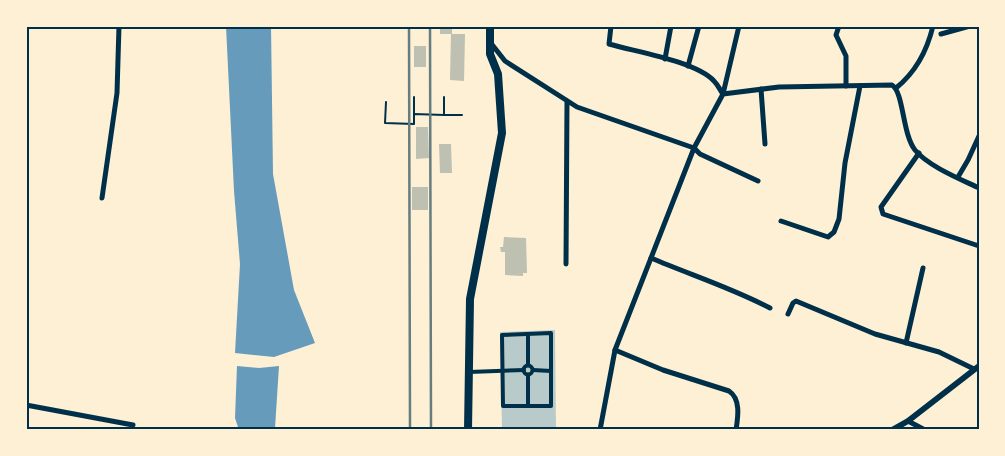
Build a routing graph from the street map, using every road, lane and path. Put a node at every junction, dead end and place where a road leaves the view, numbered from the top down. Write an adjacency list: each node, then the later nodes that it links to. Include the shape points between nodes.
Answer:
1 (119, 26): 33 (street, via 117,93)
2 (490, 26): 11 (main road)
3 (611, 26): 12 (street, via 609,44)
4 (671, 26): 12 (street)
5 (699, 26): 13 (street)
6 (739, 26): 18 (street)
7 (840, 26): 14 (street, via 836,35 846,56)
8 (933, 26): 16 (street, via 915,68)
9 (970, 26): 10 (street)
10 (941, 34)
11 (490, 41): 21 (street, via 505,61); 50 (main road, via 490,54 498,74 502,133 470,299)
12 (665, 59): 13 (street)
13 (688, 66): 18 (street, via 714,81)
14 (846, 86): 15 (street); 17 (street)
15 (860, 86): 16 (street, via 892,85); 34 (street, via 844,163 839,219 834,232 828,237)
16 (896, 88): 29 (street, via 907,135)
17 (761, 89): 18 (street); 27 (street)
18 (723, 94): 28 (street)
19 (414, 97): 23 (path)
20 (444, 97): 24 (path)
21 (567, 101): 28 (street); 37 (street)
22 (386, 102): 23 (path, via 385,123 414,124)
23 (414, 114): 24 (path)
24 (444, 115): 25 (path)
25 (462, 115)
26 (979, 136): 30 (street)
27 (765, 144)
28 (694, 148): 31 (street, via 700,154); 36 (street)
29 (919, 153): 30 (street); 35 (street, via 881,211)
30 (958, 177): 32 (street)
31 (758, 181)
32 (979, 188)
33 (102, 198)
34 (781, 221)
35 (979, 246)
36 (651, 258): 39 (street); 43 (street)
37 (566, 264)
38 (922, 268): 42 (street)
39 (770, 308)
40 (788, 314): 42 (street, via 796,300 875,334)
41 (528, 334): 44 (street); 48 (street, via 502,335); 49 (street, via 551,333)
42 (906, 343): 45 (street, via 939,352)
43 (615, 350): 57 (street); 58 (street, via 734,394 737,399)
44 (528, 365): 46 (street); 47 (street)
45 (976, 368): 54 (street)
46 (524, 370): 48 (street); 51 (street)
47 (533, 370): 49 (street); 51 (street)
48 (503, 371): 50 (street); 53 (street, via 503,406)
49 (551, 371): 53 (street, via 551,406)
50 (469, 372): 56 (main road)
51 (528, 375): 53 (street)
52 (26, 406): 55 (street)
53 (528, 406)
54 (908, 421): 59 (street); 60 (street)
55 (133, 425)
56 (468, 430)
57 (600, 430)
58 (736, 430)
59 (892, 430)
60 (925, 430)

